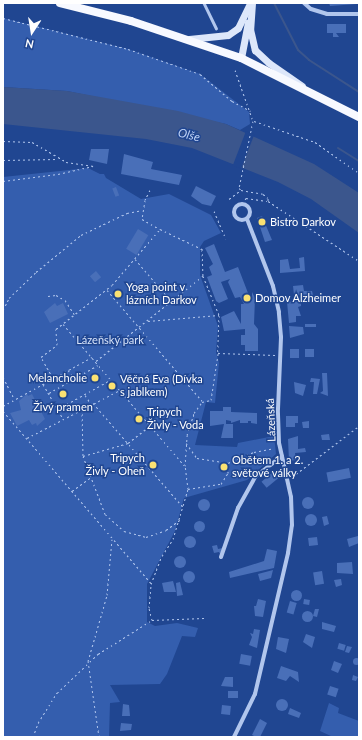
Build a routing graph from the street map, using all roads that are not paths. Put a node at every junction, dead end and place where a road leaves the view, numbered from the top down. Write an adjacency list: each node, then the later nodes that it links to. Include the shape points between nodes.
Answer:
1 (60, 3): 7 (main road, via 118,17)
2 (204, 3): 6 (lane)
3 (251, 3): 7 (street, via 238,28 228,36); 8 (street); 9 (street, via 250,29 255,50 266,61)
4 (304, 3): 5 (street, via 311,9 327,14)
5 (359, 14)
6 (216, 28)
7 (189, 39): 8 (main road)
8 (241, 58): 9 (main road)
9 (306, 88): 10 (main road)
10 (359, 117)
11 (247, 219): 11 (street, via 239,219 234,213 237,206 243,204 250,210); 12 (street, Lázeňská, via 270,279 279,312 281,355 278,409)
12 (282, 456): 13 (street, via 255,477 238,508); 14 (street, Lázeňská, via 288,481 292,525 288,553 255,694)
13 (221, 557)
14 (234, 737)

